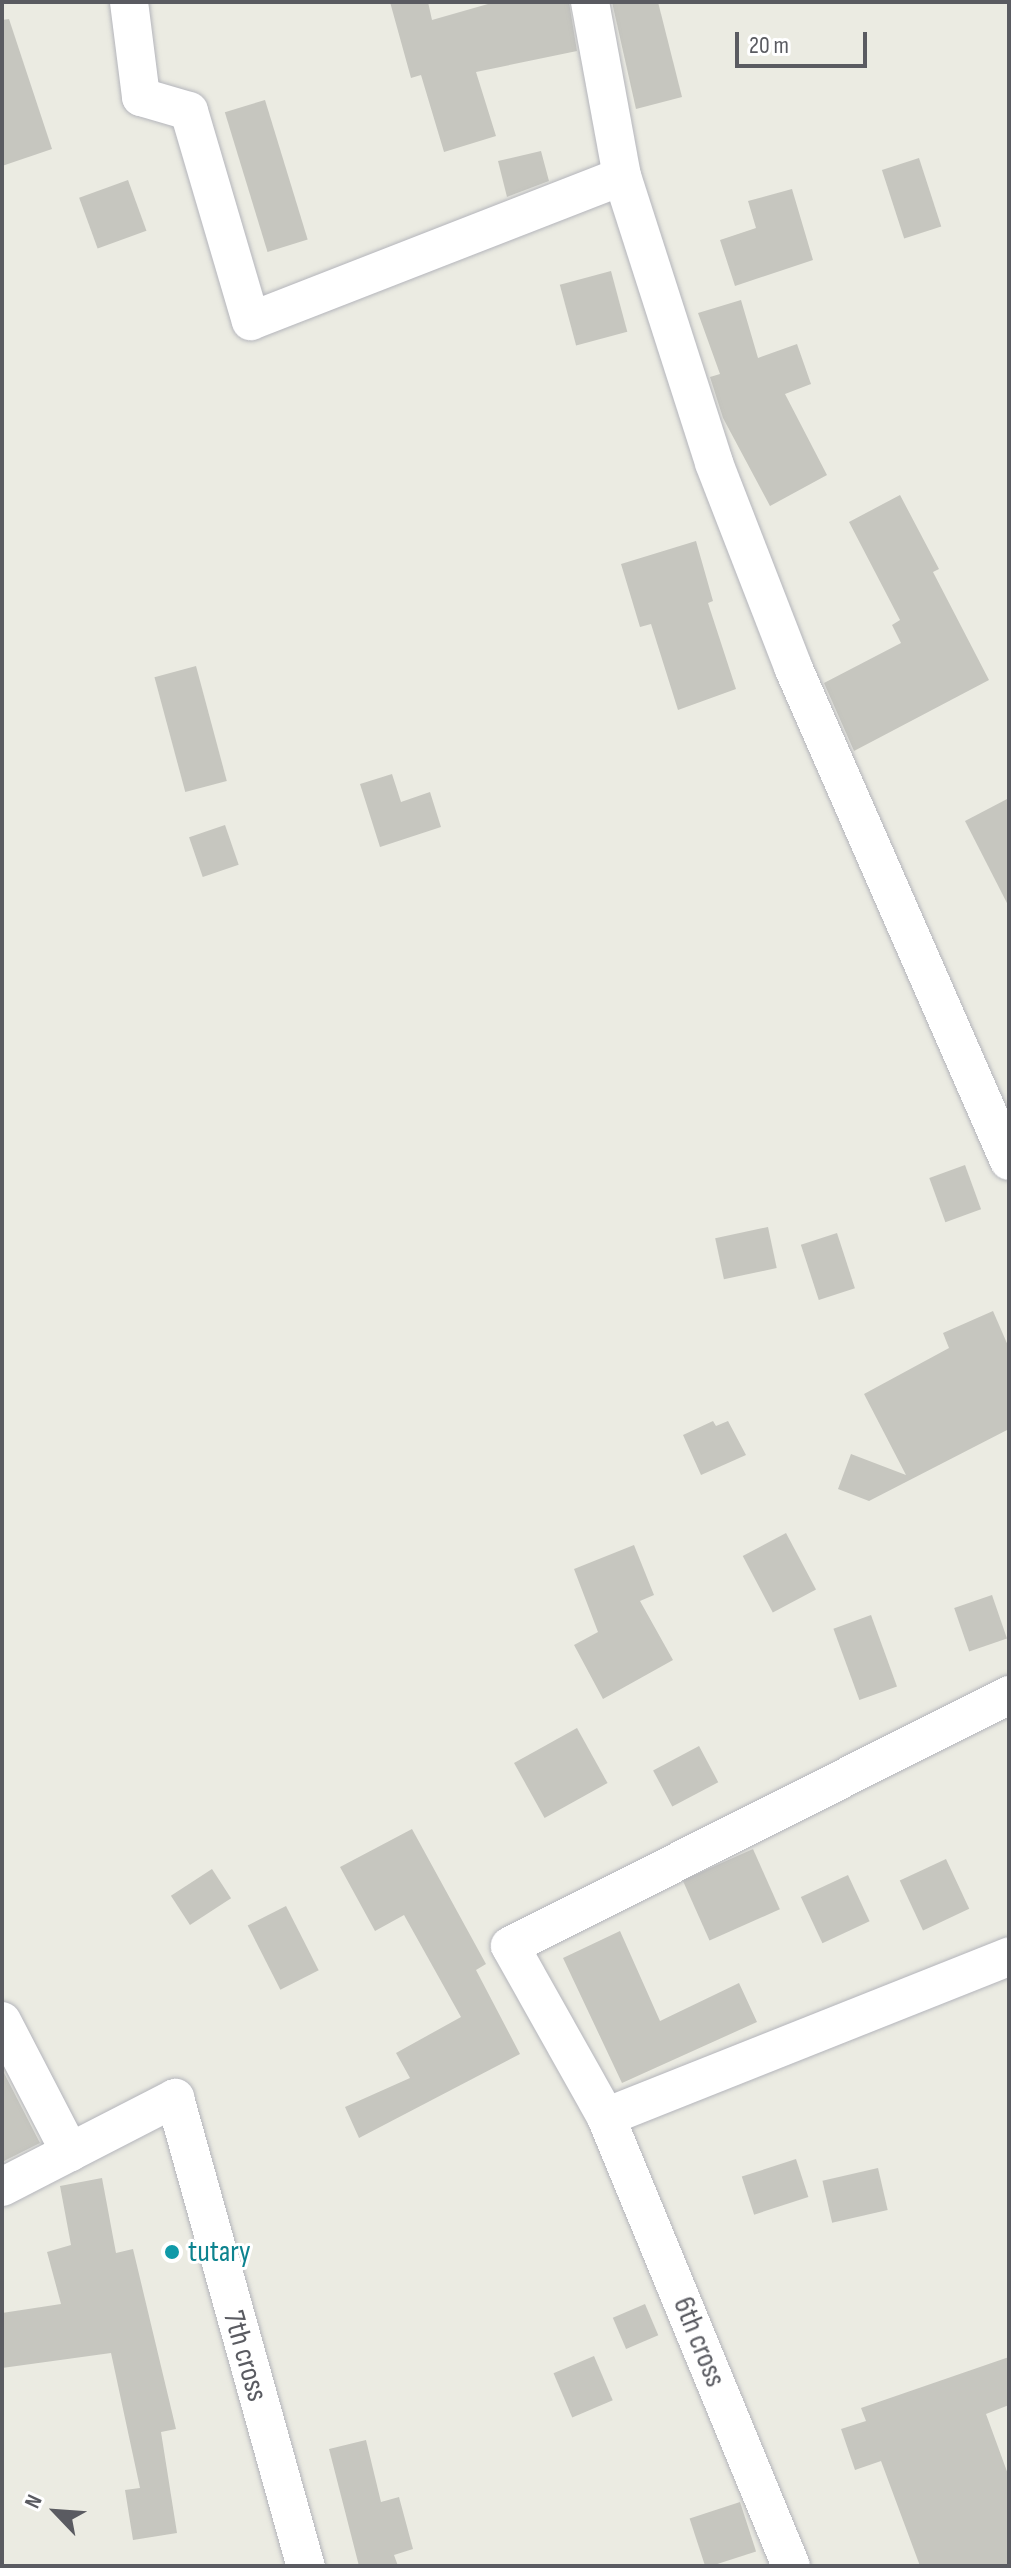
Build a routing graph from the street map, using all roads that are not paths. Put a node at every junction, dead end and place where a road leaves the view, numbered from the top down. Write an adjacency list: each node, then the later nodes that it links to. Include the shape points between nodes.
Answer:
1 (129, 2): 3 (street, via 141,97 189,111 251,321)
2 (590, 2): 3 (street)
3 (622, 176): 4 (street, via 714,463 793,667)
4 (1009, 1161)
5 (1009, 1695): 8 (street, 6th cross, via 510,1946)
6 (1009, 1957): 8 (street)
7 (2, 2021): 9 (street)
8 (606, 2117): 12 (street, 6th cross)
9 (70, 2152): 10 (street); 11 (street, 7th cross, via 175,2098)
10 (2, 2187)
11 (306, 2566)
12 (791, 2566)

